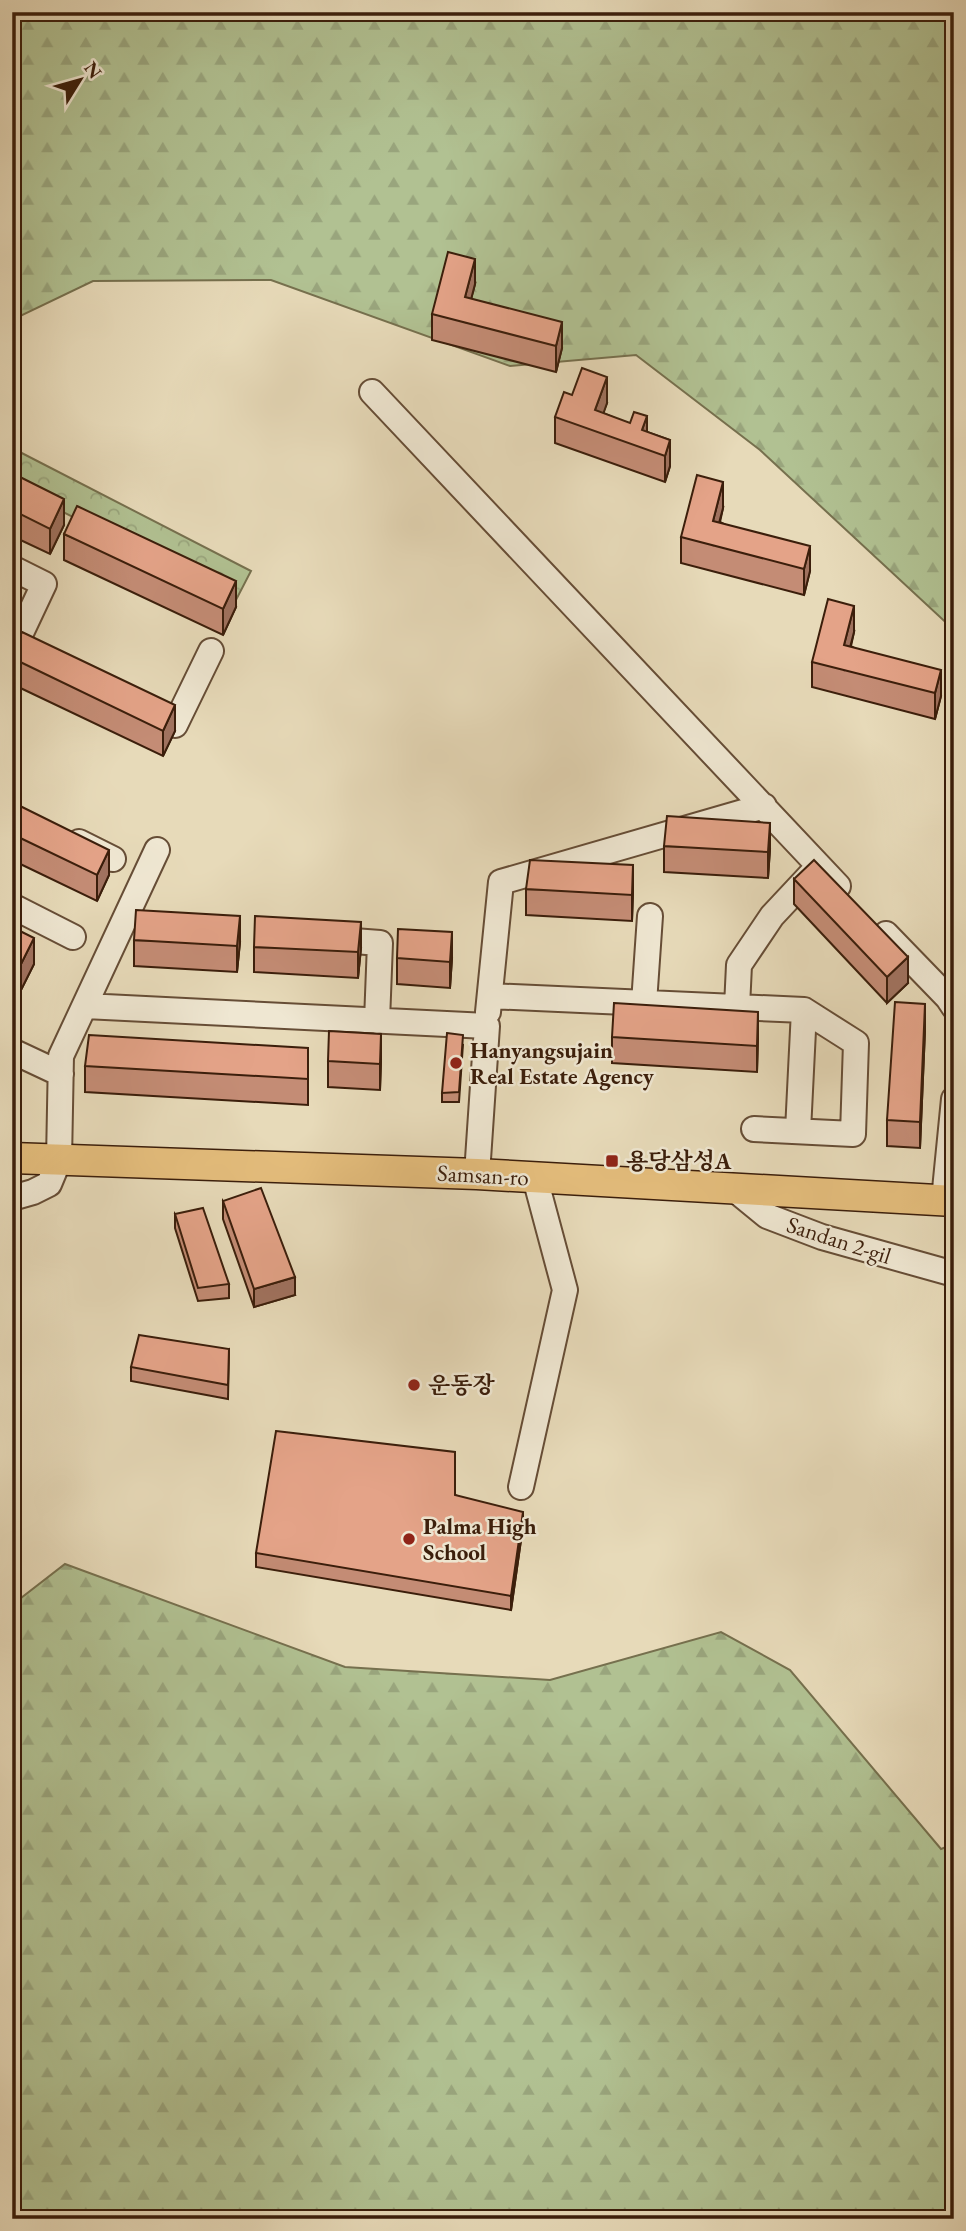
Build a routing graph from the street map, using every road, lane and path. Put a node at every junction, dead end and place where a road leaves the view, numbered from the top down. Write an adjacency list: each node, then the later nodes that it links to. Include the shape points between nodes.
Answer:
1 (372, 393): 7 (street)
2 (12, 568): 3 (street, via 44,584)
3 (15, 645): 4 (street)
4 (43, 651)
5 (211, 651): 6 (street, via 177,721)
6 (154, 705)
7 (764, 806): 11 (street); 18 (street, via 501,882)
8 (57, 831): 10 (street)
9 (157, 850): 20 (street)
10 (113, 859)
11 (819, 866): 21 (street, via 772,916 739,964); 22 (street)
12 (12, 906): 14 (street)
13 (650, 916): 19 (street)
14 (74, 937)
15 (299, 937): 16 (street)
16 (380, 943): 17 (street); 24 (street)
17 (406, 943)
18 (490, 996): 19 (street); 25 (street)
19 (644, 1003): 21 (street)
20 (85, 1006): 24 (street); 27 (street, via 61,1056)
21 (737, 1007): 23 (street)
22 (954, 1007)
23 (804, 1010): 30 (street); 30 (street, via 856,1043 853,1134)
24 (377, 1021): 25 (street)
25 (487, 1026): 33 (street)
26 (12, 1051): 27 (street)
27 (61, 1074): 32 (street)
28 (954, 1100): 37 (street)
29 (754, 1129): 30 (street)
30 (798, 1131)
31 (12, 1158): 32 (main road, Samsan-ro)
32 (60, 1160): 33 (main road, Samsan-ro); 36 (street, via 49,1184)
33 (477, 1174): 34 (main road, Samsan-ro)
34 (535, 1178): 35 (main road, Samsan-ro); 39 (street, via 565,1290)
35 (734, 1189): 37 (main road, Samsan-ro); 38 (street, Sandan 2-gil, via 767,1216 822,1237)
36 (12, 1198)
37 (949, 1201)
38 (954, 1274)
39 (520, 1487)

